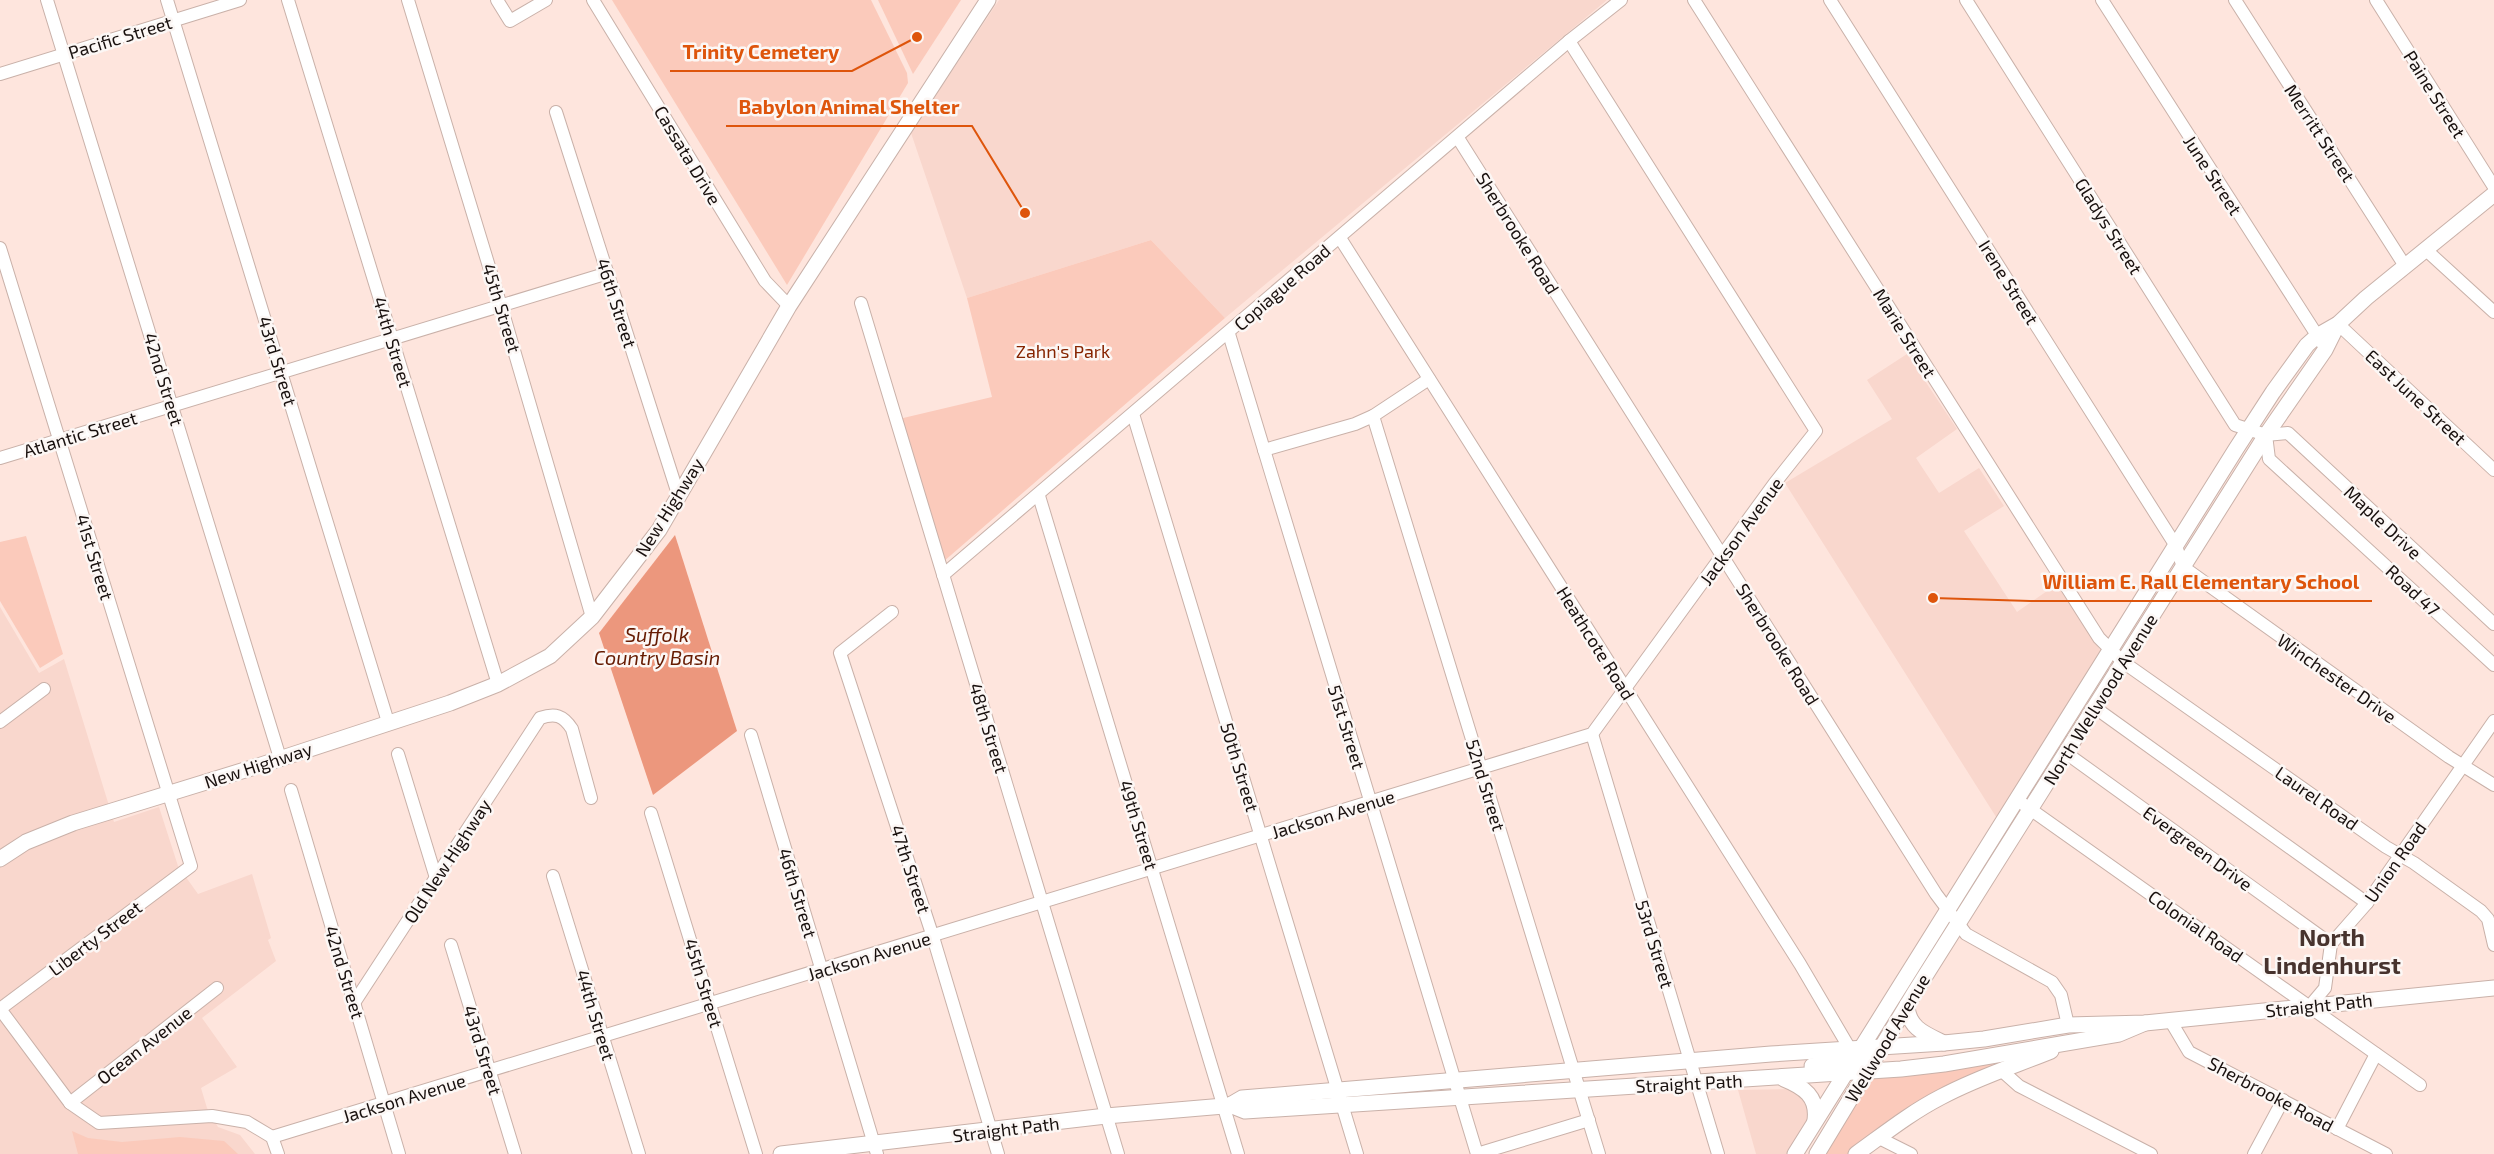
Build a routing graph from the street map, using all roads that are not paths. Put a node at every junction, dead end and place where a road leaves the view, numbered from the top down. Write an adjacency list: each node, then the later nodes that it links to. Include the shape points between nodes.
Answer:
1 (47, 0): 19 (street, 42nd Street)
2 (167, 0): 17 (street, 43rd Street)
3 (240, 0): 17 (street, Pacific Street)
4 (288, 0): 37 (street, 44th Street)
5 (408, 0): 31 (street, 45th Street)
6 (497, 0): 7 (street, via 510,21)
7 (546, 0)
8 (593, 0): 32 (street, Cassata Drive, via 765,281)
9 (988, 0): 32 (main road, New Highway)
10 (1621, 0): 18 (street, Copiague Road)
11 (1694, 0): 59 (street, Marie Street, via 2099,638)
12 (1830, 0): 52 (street, Irene Street)
13 (1966, 0): 44 (street, Gladys Street, via 2235,425)
14 (2102, 0): 36 (street, June Street)
15 (2235, 0): 28 (street, Merritt Street)
16 (2376, 0): 23 (street, Paine Street)
17 (174, 20): 19 (street, Pacific Street); 39 (street, 43rd Street)
18 (1569, 41): 22 (street, Copiague Road); 53 (street, Jackson Avenue, via 1816,431)
19 (64, 54): 20 (street, Pacific Street); 41 (street, 42nd Street)
20 (0, 74)
21 (556, 112): 29 (street, 46th Street)
22 (1458, 138): 25 (street, Copiague Road); 53 (street, Sherbrooke Road)
23 (2494, 187)
24 (2494, 194): 27 (main road, North Wellwood Avenue)
25 (1340, 238): 35 (street, Copiague Road); 40 (street, Heathcote Road)
26 (0, 248): 46 (street, 41st Street)
27 (2426, 249): 28 (main road, North Wellwood Avenue); 33 (street)
28 (2405, 266): 34 (main road, North Wellwood Avenue)
29 (608, 273): 31 (street, Atlantic Street); 50 (street, 46th Street)
30 (861, 303): 55 (street, 48th Street)
31 (501, 306): 37 (street, Atlantic Street); 57 (street, 45th Street)
32 (789, 306): 50 (main road, New Highway)
33 (2494, 312)
34 (2338, 324): 36 (main road, North Wellwood Avenue); 38 (main road, North Wellwood Avenue); 49 (street, East June Street)
35 (1229, 333): 42 (street, Copiague Road); 47 (street, 51st Street)
36 (2317, 336): 38 (street, June Street); 44 (main road, North Wellwood Avenue, via 2293,363)
37 (392, 339): 39 (street, Atlantic Street); 62 (street, 44th Street)
38 (2325, 350): 45 (main road, North Wellwood Avenue)
39 (282, 372): 41 (street, Atlantic Street); 68 (street, 43rd Street)
40 (1429, 380): 43 (street); 64 (street, Heathcote Road)
41 (172, 406): 46 (street, Atlantic Street); 73 (street, 42nd Street)
42 (1133, 414): 51 (street, Copiague Road); 84 (street, 50th Street)
43 (1373, 416): 47 (street); 75 (street, 52nd Street)
44 (2249, 429): 45 (street, Gladys Street); 52 (main road, North Wellwood Avenue)
45 (2266, 435): 54 (main road, North Wellwood Avenue); 58 (street, Maple Drive, via 2288,434); 61 (street, Road 47, via 2269,459)
46 (59, 440): 48 (street, Atlantic Street); 78 (street, 41st Street)
47 (1264, 450): 81 (street, 51st Street)
48 (0, 458)
49 (2494, 470)
50 (678, 494): 57 (main road, New Highway, via 659,530)
51 (1039, 496): 55 (street, Copiague Road); 88 (street, 49th Street)
52 (2176, 546): 54 (street, Irene Street); 59 (main road, North Wellwood Avenue)
53 (1722, 557): 64 (street, Jackson Avenue); 93 (street, Sherbrooke Road)
54 (2183, 567): 60 (main road, North Wellwood Avenue); 74 (street, Winchester Drive)
55 (943, 575): 91 (street, 48th Street)
56 (892, 612): 95 (street, 47th Street, via 840,654)
57 (592, 617): 62 (main road, New Highway, via 550,656)
58 (2494, 624)
59 (2110, 649): 60 (street, Marie Street); 80 (main road, North Wellwood Avenue)
60 (2123, 662): 65 (main road, North Wellwood Avenue); 85 (street, Laurel Road)
61 (2494, 665)
62 (498, 684): 68 (main road, New Highway)
63 (44, 689): 67 (street)
64 (1626, 690): 69 (street, Jackson Avenue); 115 (street, Heathcote Road, via 1800,964)
65 (2094, 707): 71 (main road, North Wellwood Avenue); 92 (street)
66 (2494, 721): 74 (street, Union Road)
67 (0, 722)
68 (388, 722): 73 (main road, New Highway)
69 (1592, 734): 75 (street, Jackson Avenue); 116 (street, 53rd Street)
70 (751, 735): 99 (street, 46th Street)
71 (2066, 753): 82 (main road, North Wellwood Avenue); 96 (street, Evergreen Drive)
72 (399, 754): 90 (street)
73 (280, 758): 78 (main road, New Highway)
74 (2464, 765): 76 (street, Winchester Drive); 85 (street, Union Road)
75 (1481, 768): 81 (street, Jackson Avenue); 117 (street, 52nd Street)
76 (2494, 785)
77 (291, 790): 102 (street, 42nd Street)
78 (168, 793): 86 (main road, New Highway, via 64,827 26,842); 87 (street, 41st Street)
79 (591, 798): 90 (street, Old New Highway, via 566,719 550,714 540,717)
80 (2016, 799): 82 (street, Colonial Road); 93 (main road, Wellwood Avenue)
81 (1370, 802): 84 (street, Jackson Avenue); 123 (street, 51st Street)
82 (2031, 808): 94 (main road, North Wellwood Avenue); 105 (street, Colonial Road)
83 (651, 813): 103 (street, 45th Street)
84 (1261, 836): 88 (street, Jackson Avenue); 127 (street, 50th Street)
85 (2399, 855): 92 (street, Union Road); 98 (street, Laurel Road, via 2481,912 2488,919)
86 (0, 859)
87 (191, 866): 106 (street, Liberty Street)
88 (1152, 869): 91 (street, Jackson Avenue); 132 (street, 49th Street)
89 (553, 876): 110 (street, 44th Street)
90 (436, 878): 102 (street, Old New Highway)
91 (1042, 903): 95 (street, Jackson Avenue); 133 (street, 48th Street)
92 (2367, 903): 96 (street, Union Road)
93 (1948, 910): 94 (street, Sherbrooke Road); 115 (main road, Wellwood Avenue)
94 (1959, 923): 104 (main road, Wellwood Avenue); 109 (street, Sherbrooke Road, via 1966,934 2052,982 2061,995)
95 (933, 937): 99 (street, Jackson Avenue); 137 (street, 47th Street)
96 (2331, 944): 105 (street, via 2325,988)
97 (451, 945): 120 (street, 43rd Street)
98 (2494, 945)
99 (822, 970): 103 (street, Jackson Avenue); 140 (street, 46th Street)
100 (217, 988): 130 (street, Ocean Avenue)
101 (2494, 988): 105 (main road, Straight Path)
102 (354, 1003): 131 (street, 42nd Street)
103 (710, 1005): 110 (street, Jackson Avenue); 145 (street, 45th Street)
104 (1907, 1005): 112 (main road, via 1915,1028); 113 (main road, Wellwood Avenue)
105 (2309, 1007): 107 (main road, Straight Path); 114 (street, Colonial Road)
106 (0, 1009): 130 (street)
107 (2170, 1020): 108 (main road, Straight Path); 129 (street, Sherbrooke Road, via 2189,1052)
108 (2145, 1023): 109 (main road, Straight Path); 111 (main road, Straight Path, via 2119,1034)
109 (2068, 1025): 112 (main road, Straight Path)
110 (603, 1038): 120 (street, Jackson Avenue); 144 (street, 44th Street)
111 (2075, 1041): 118 (main road); 119 (main road, Straight Path, via 1934,1066)
112 (1944, 1043): 113 (main road, Straight Path)
113 (1881, 1049): 115 (main road, Straight Path); 119 (main road, Wellwood Avenue)
114 (2376, 1054): 125 (street, Colonial Road); 136 (street)
115 (1853, 1058): 116 (main road, Straight Path, via 1771,1054); 119 (main road, Straight Path); 121 (main road, Straight Path); 122 (main road); 135 (main road, Wellwood Avenue)
116 (1690, 1062): 117 (main road, Straight Path); 124 (street, 53rd Street)
117 (1574, 1070): 123 (main road, Straight Path); 126 (street, 52nd Street)
118 (2001, 1070): 139 (main road, via 1941,1097); 158 (street, via 2019,1086)
119 (1867, 1071): 155 (main road, Wellwood Avenue)
120 (490, 1072): 131 (street, Jackson Avenue); 143 (street, 43rd Street)
121 (1778, 1077): 122 (main road, Straight Path); 135 (main road, via 1807,1092 1815,1106)
122 (1749, 1079): 124 (main road, Straight Path)
123 (1454, 1080): 127 (main road, Straight Path); 128 (street, 51st Street)
124 (1696, 1082): 126 (main road, Straight Path); 153 (street, 53rd Street)
125 (2420, 1085)
126 (1579, 1089): 128 (main road, Straight Path); 134 (street, 52nd Street)
127 (1340, 1097): 128 (main road, Straight Path); 132 (main road, Straight Path, via 1245,1111); 150 (street, 50th Street)
128 (1460, 1097): 151 (street, 51st Street)
129 (2283, 1100): 136 (street, Sherbrooke Road); 159 (street)
130 (70, 1103): 138 (street, via 99,1123 212,1116 248,1122)
131 (384, 1105): 138 (street, Jackson Avenue); 142 (street, 42nd Street)
132 (1227, 1105): 133 (main road, Straight Path); 149 (street, 49th Street)
133 (1106, 1116): 137 (main road, Straight Path); 148 (street, 48th Street)
134 (1589, 1120): 151 (street); 152 (street, 52nd Street)
135 (1815, 1120): 154 (main road, Wellwood Avenue)
136 (2337, 1129): 160 (street, Sherbrooke Road)
137 (991, 1131): 140 (main road, Straight Path); 147 (street, 47th Street)
138 (272, 1137): 141 (street)
139 (1879, 1138): 156 (main road); 157 (street)
140 (876, 1148): 146 (main road, Straight Path)
141 (278, 1154)
142 (399, 1154)
143 (515, 1154)
144 (639, 1154)
145 (756, 1154)
146 (781, 1154)
147 (998, 1154)
148 (1118, 1154)
149 (1238, 1154)
150 (1357, 1154)
151 (1477, 1154)
152 (1599, 1154)
153 (1718, 1154)
154 (1795, 1154)
155 (1817, 1154)
156 (1856, 1154)
157 (1911, 1154)
158 (2151, 1154)
159 (2254, 1154)
160 (2386, 1154)

